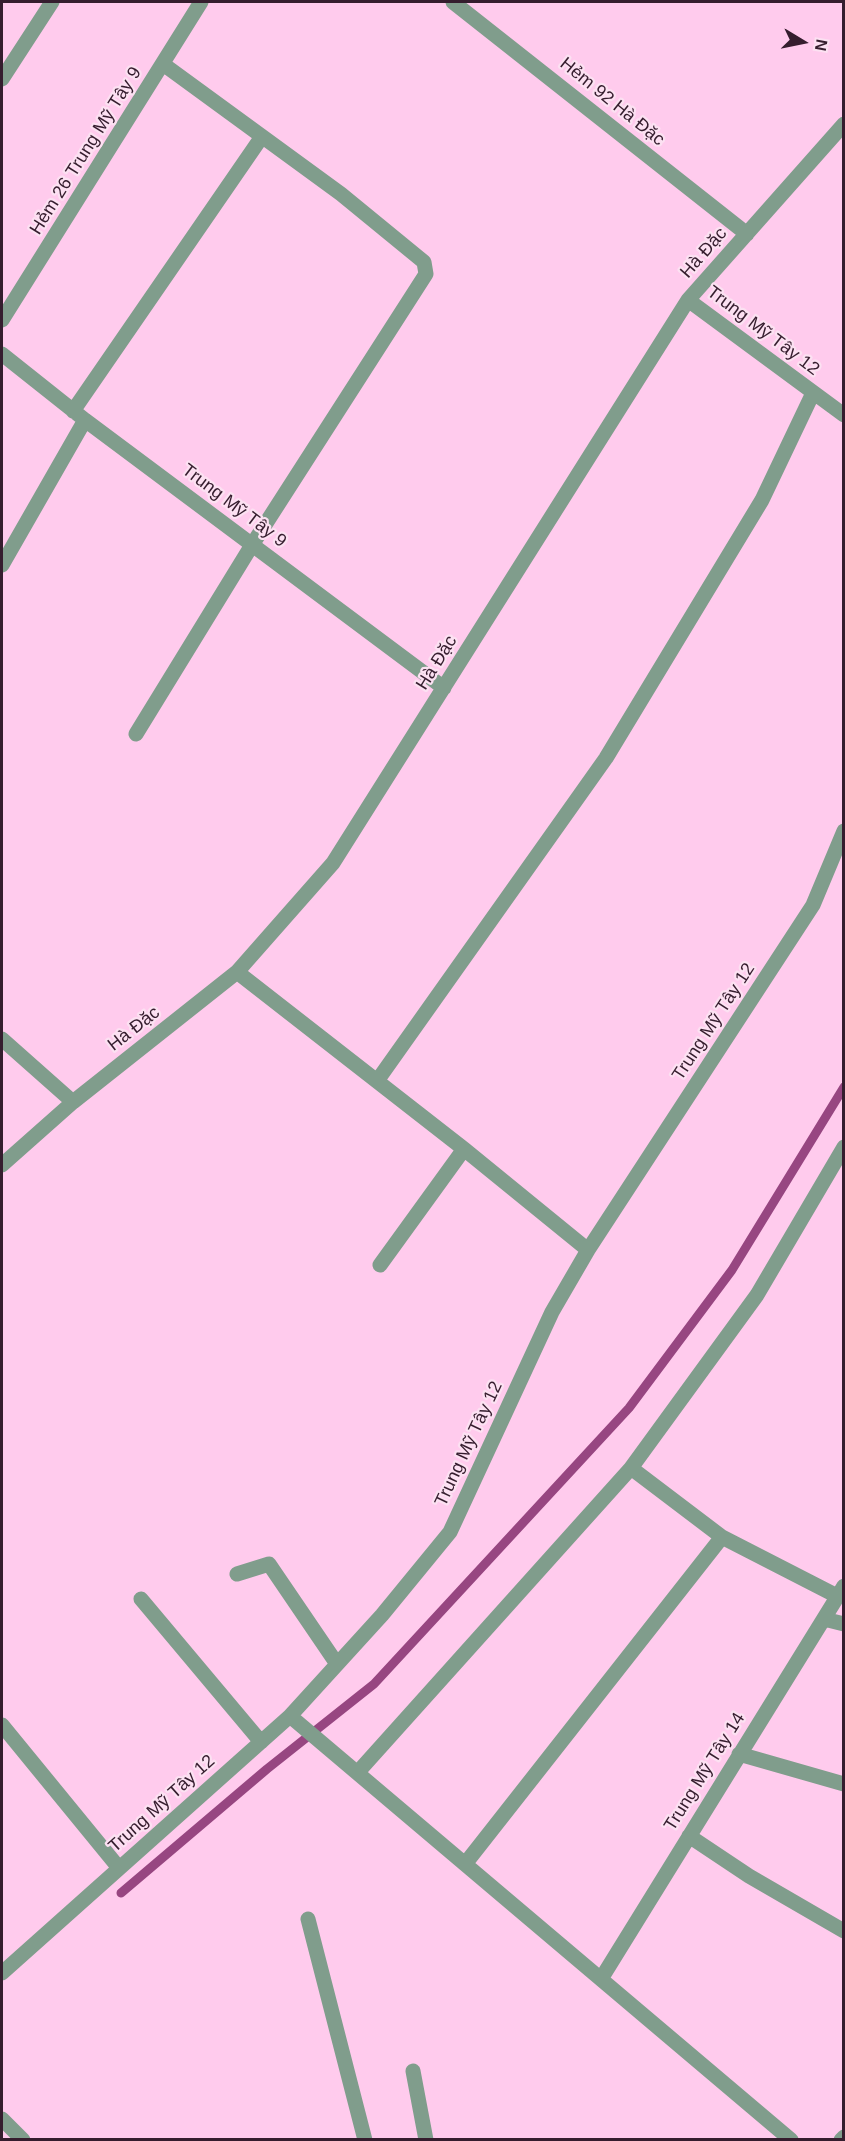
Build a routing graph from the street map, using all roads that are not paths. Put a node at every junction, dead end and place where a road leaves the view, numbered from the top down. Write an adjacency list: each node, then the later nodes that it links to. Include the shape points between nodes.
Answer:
1 (52, 2): 5 (street)
2 (201, 2): 4 (street, Hẻm 26 Trung Mỹ Tây 9)
3 (453, 2): 8 (street, Hẻm 92 Hà Đặc)
4 (164, 64): 7 (street); 10 (street, Hẻm 26 Trung Mỹ Tây 9)
5 (2, 79)
6 (843, 124): 8 (street, Hà Đặc)
7 (261, 138): 13 (street); 16 (street, via 298,160 414,254 423,262 426,274)
8 (747, 234): 9 (street, Hà Đặc)
9 (688, 300): 12 (street, Trung Mỹ Tây 12); 18 (street, Hà Đặc)
10 (2, 320)
11 (2, 354): 13 (street, Trung Mỹ Tây 9)
12 (813, 393): 14 (street, Trung Mỹ Tây 12); 23 (street, via 762,500 606,758)
13 (73, 411): 15 (street, Trung Mỹ Tây 9)
14 (843, 416)
15 (85, 420): 16 (street, Trung Mỹ Tây 9); 17 (street)
16 (252, 544): 18 (street, Trung Mỹ Tây 9); 19 (street)
17 (2, 565)
18 (444, 688): 21 (street, Hà Đặc, via 333,863)
19 (136, 734)
20 (843, 831): 28 (street, Trung Mỹ Tây 12, via 813,905)
21 (237, 972): 23 (street); 24 (street, Hà Đặc)
22 (2, 1039): 24 (street)
23 (377, 1081): 26 (street)
24 (73, 1102): 27 (street, Hà Đặc)
25 (843, 1147): 30 (street, via 757,1295)
26 (464, 1149): 28 (street); 29 (street)
27 (2, 1166)
28 (588, 1250): 37 (street, Trung Mỹ Tây 12, via 552,1312 450,1532)
29 (380, 1265)
30 (631, 1468): 31 (street); 42 (street)
31 (722, 1537): 33 (street); 45 (street)
32 (237, 1575): 37 (street, via 269,1564)
33 (840, 1591): 35 (street, Trung Mỹ Tây 14)
34 (141, 1599): 40 (street)
35 (824, 1619): 36 (street); 41 (street, Trung Mỹ Tây 14)
36 (843, 1624)
37 (337, 1664): 38 (street, Trung Mỹ Tây 12)
38 (295, 1720): 40 (street, Trung Mỹ Tây 12); 42 (street)
39 (2, 1725): 46 (street)
40 (261, 1742): 46 (street, Trung Mỹ Tây 12)
41 (739, 1754): 43 (street); 44 (street, Trung Mỹ Tây 14)
42 (358, 1772): 45 (street)
43 (843, 1784)
44 (689, 1836): 48 (street); 50 (street, Trung Mỹ Tây 14)
45 (465, 1864): 50 (street)
46 (119, 1868): 49 (street, Trung Mỹ Tây 12)
47 (308, 1919): 54 (street)
48 (843, 1931)
49 (2, 1973)
50 (601, 1979): 56 (street)
51 (413, 2071): 55 (street)
52 (2, 2119): 53 (street)
53 (23, 2139)
54 (364, 2139)
55 (426, 2139)
56 (791, 2139)

